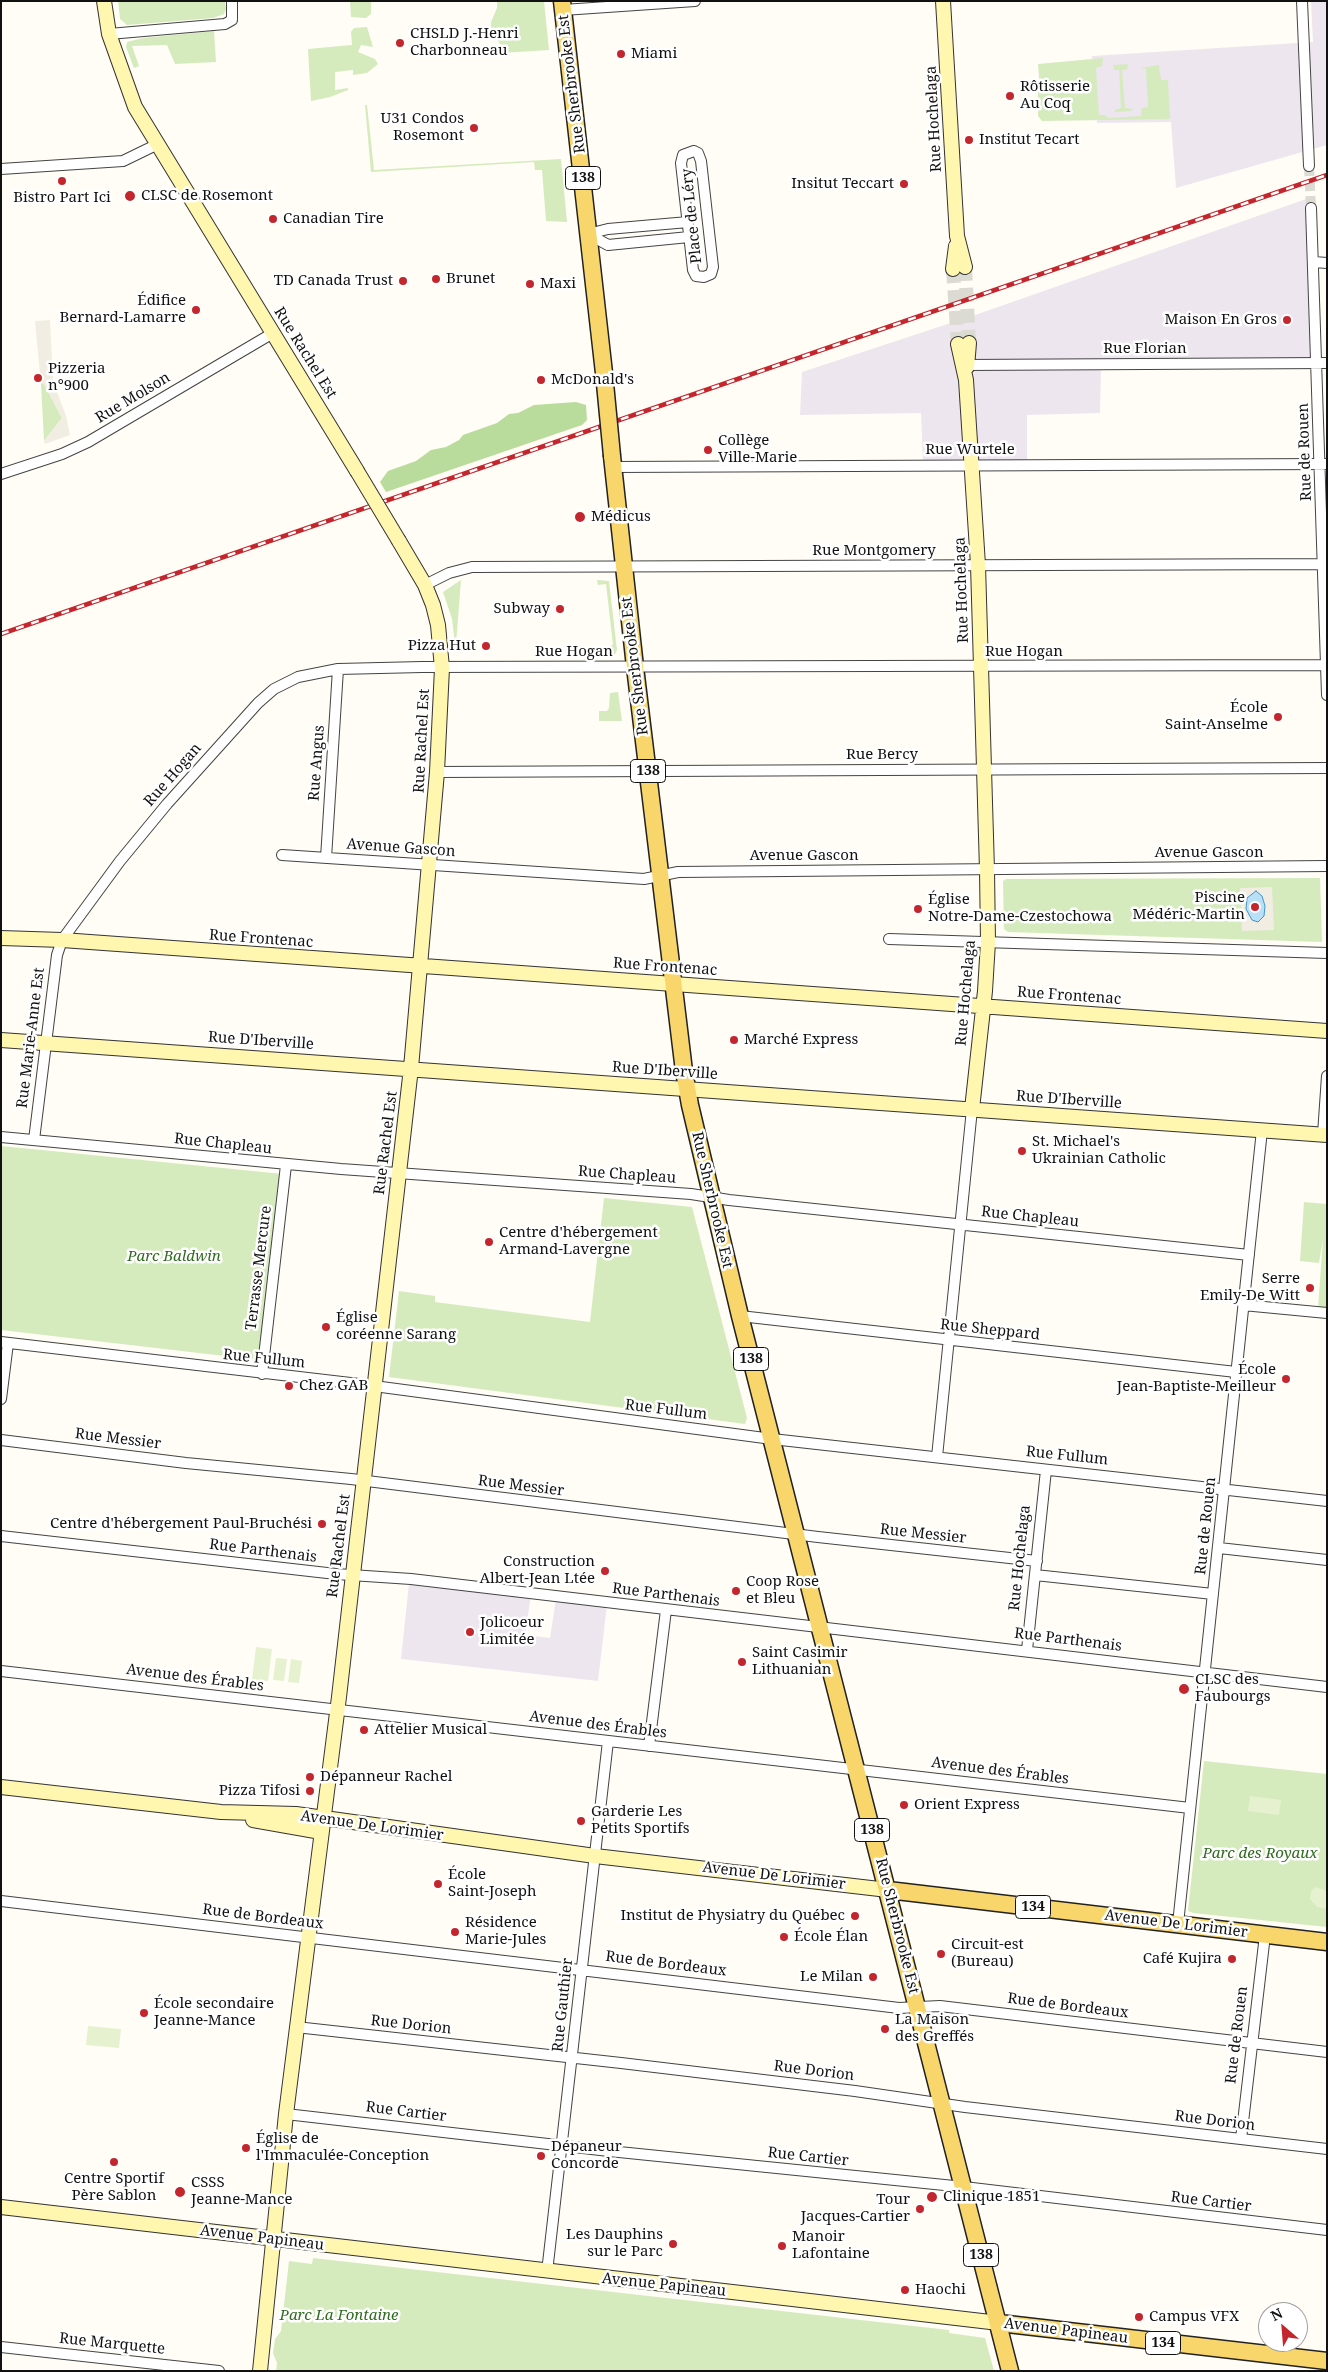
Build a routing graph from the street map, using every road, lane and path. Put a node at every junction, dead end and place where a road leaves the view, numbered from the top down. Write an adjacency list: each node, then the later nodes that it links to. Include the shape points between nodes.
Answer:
1 (104, 1): 7 (main road, Rue Rachel Est)
2 (232, 1): 7 (street, via 232,20 225,24)
3 (695, 1): 6 (street)
4 (943, 1): 17 (main road, Rue Hochelaga)
5 (1302, 1): 9 (street)
6 (563, 6): 13 (main road, Rue Sherbrooke Est / 138)
7 (109, 34): 8 (main road, Rue Rachel Est, via 136,107)
8 (158, 144): 10 (street, via 123,161); 18 (main road, Rue Rachel Est)
9 (1309, 166)
10 (1, 169)
11 (1311, 208): 15 (street, Rue de Rouen)
12 (688, 222): 13 (street, Place de Léry, via 608,229); 14 (street, Place de Léry); 14 (street, Place de Léry, via 681,159 686,152 694,151 701,161 711,242 713,271 708,276 700,278 694,273)
13 (588, 234): 14 (street, Place de Léry, via 608,245); 22 (main road, Rue Sherbrooke Est / 138, bridge)
14 (689, 237)
15 (1314, 262): 16 (street); 20 (street, Rue de Rouen)
16 (1327, 263)
17 (959, 268)
18 (273, 333): 25 (street, Rue Molson, via 88,442); 29 (main road, Rue Rachel Est, bridge)
19 (964, 344): 21 (main road, Rue Hochelaga)
20 (1322, 363): 21 (street, Rue Florian); 23 (street, Rue de Rouen)
21 (965, 365): 24 (main road, Rue Hochelaga)
22 (613, 462): 24 (street, Rue Wurtele); 28 (main road, Rue Sherbrooke Est / 138)
23 (1323, 464): 24 (street, Rue Wurtele); 26 (street, Rue de Rouen)
24 (972, 465): 27 (main road, Rue Hochelaga)
25 (1, 474)
26 (1325, 564): 27 (street, Rue Montgomery); 30 (street, Rue de Rouen)
27 (978, 565): 28 (street, Rue Montgomery); 32 (main road, Rue Hochelaga)
28 (623, 566): 29 (street, Rue Montgomery, via 472,567 449,573); 31 (main road, Rue Sherbrooke Est / 138)
29 (425, 585): 33 (main road, Rue Rachel Est, via 438,625)
30 (1326, 665): 32 (street, Rue Hogan); 35 (street, Rue de Rouen)
31 (635, 667): 32 (street, Rue Hogan); 33 (street, Rue Hogan); 38 (main road, Rue Sherbrooke Est / 138)
32 (981, 667): 37 (main road, Rue Hochelaga)
33 (442, 668): 34 (street, Rue Hogan); 39 (main road, Rue Rachel Est)
34 (338, 669): 41 (street, Rue Angus); 48 (street, Rue Hogan, via 298,677 274,689 258,703 167,804)
35 (1327, 695)
36 (1327, 768): 37 (street, Rue Bercy)
37 (985, 769): 38 (street, Rue Bercy); 44 (main road, Rue Hochelaga)
38 (648, 770): 39 (street, Rue Bercy); 45 (main road, Rue Sherbrooke Est / 138)
39 (437, 772): 42 (main road, Rue Rachel Est)
40 (282, 855): 41 (street, Avenue Gascon)
41 (326, 858): 42 (street, Avenue Gascon)
42 (430, 865): 45 (street, Avenue Gascon, via 641,879); 51 (main road, Rue Rachel Est)
43 (1327, 866): 44 (street, Avenue Gascon)
44 (987, 870): 45 (street, Avenue Gascon, via 678,872); 49 (main road, Rue Hochelaga)
45 (662, 875): 52 (main road, Rue Sherbrooke Est / 138)
46 (1, 938): 48 (main road, Rue Frontenac)
47 (889, 939): 49 (street)
48 (62, 940): 51 (main road, Rue Frontenac); 56 (street, Rue Marie-Anne Est, via 56,955)
49 (988, 942): 50 (street); 53 (main road, Rue Hochelaga)
50 (1327, 953)
51 (420, 967): 52 (main road, Rue Frontenac); 57 (main road, Rue Rachel Est)
52 (674, 984): 53 (main road, Rue Frontenac); 59 (main road, Rue Sherbrooke Est / 138)
53 (983, 1006): 54 (main road, Rue Frontenac); 60 (main road, Rue Hochelaga)
54 (1327, 1031)
55 (1, 1040): 56 (main road, Rue D'Iberville)
56 (45, 1042): 57 (main road, Rue D'Iberville); 64 (street, Rue Marie-Anne Est)
57 (411, 1068): 59 (main road, Rue D'Iberville); 66 (main road, Rue Rachel Est)
58 (1327, 1076): 62 (street)
59 (687, 1088): 60 (main road, Rue D'Iberville); 67 (main road, Rue Sherbrooke Est / 138)
60 (972, 1109): 61 (main road, Rue D'Iberville); 68 (street, Rue Hochelaga)
61 (1262, 1130): 62 (main road, Rue D'Iberville); 69 (street, Rue de Rouen)
62 (1325, 1135)
63 (1, 1137): 64 (street, Rue Chapleau)
64 (34, 1140): 65 (street, Rue Chapleau)
65 (286, 1165): 66 (street, Rue Chapleau); 76 (street, Terrasse Mercure)
66 (398, 1174): 67 (street, Rue Chapleau); 77 (main road, Rue Rachel Est)
67 (711, 1198): 68 (street, Rue Chapleau); 72 (main road, Rue Sherbrooke Est / 138)
68 (961, 1224): 69 (street, Rue Chapleau); 73 (street, Rue Hochelaga)
69 (1249, 1256): 70 (street, Rue de Rouen)
70 (1243, 1305): 71 (street); 75 (street, Rue de Rouen)
71 (1322, 1312)
72 (740, 1316): 73 (street, Rue Sheppard); 79 (main road, Rue Sherbrooke Est / 138)
73 (949, 1340): 75 (street, Rue Sheppard); 81 (street, Rue Hochelaga)
74 (5, 1342): 76 (street, Rue Fullum); 78 (street)
75 (1236, 1372): 84 (street, Rue de Rouen)
76 (262, 1374): 77 (street, Rue Fullum)
77 (374, 1387): 79 (street, Rue Fullum); 83 (main road, Rue Rachel Est)
78 (1, 1399)
79 (772, 1439): 81 (street, Rue Fullum); 86 (main road, Rue Sherbrooke Est / 138)
80 (1, 1440): 83 (street, Rue Messier)
81 (937, 1457): 82 (street, Rue Fullum)
82 (1046, 1470): 84 (street, Rue Fullum); 90 (street, Rue Hochelaga)
83 (363, 1482): 86 (street, Rue Messier); 91 (main road, Rue Rachel Est)
84 (1225, 1488): 85 (street, Rue Fullum); 88 (street, Rue de Rouen)
85 (1327, 1501)
86 (797, 1534): 90 (street, Rue Messier); 95 (main road, Rue Sherbrooke Est / 138)
87 (1, 1536): 91 (street, Rue Parthenais)
88 (1219, 1548): 89 (street); 93 (street, Rue de Rouen)
89 (1327, 1560)
90 (1036, 1562): 92 (street, Rue Hochelaga)
91 (352, 1574): 94 (street, Rue Parthenais); 100 (main road, Rue Rachel Est)
92 (1035, 1575): 93 (street); 96 (street, Rue Hochelaga)
93 (1213, 1594): 98 (street, Rue de Rouen)
94 (666, 1610): 95 (street, Rue Parthenais); 102 (street)
95 (819, 1628): 96 (street, Rue Parthenais); 103 (main road, Rue Sherbrooke Est / 138)
96 (1027, 1650): 98 (street, Rue Parthenais)
97 (1, 1670): 100 (street, Avenue des Érables)
98 (1205, 1672): 99 (street, Rue Parthenais); 105 (street, Rue de Rouen)
99 (1327, 1687)
100 (337, 1710): 101 (street, Avenue des Érables); 106 (main road, Rue Rachel Est)
101 (608, 1742): 102 (street, Avenue des Érables); 107 (street, Rue Gauthier)
102 (649, 1746): 103 (street, Avenue des Érables)
103 (857, 1770): 105 (street, Avenue des Érables); 108 (main road, Rue Sherbrooke Est / 138)
104 (1, 1787): 106 (main road, Avenue De Lorimier, via 221,1812 296,1814)
105 (1190, 1808): 110 (street, Rue de Rouen)
106 (322, 1825): 107 (main road, Avenue De Lorimier); 112 (main road, Rue Rachel Est)
107 (595, 1856): 108 (main road, Avenue De Lorimier); 114 (street, Rue Gauthier)
108 (888, 1890): 110 (main road, Avenue De Lorimier / 134); 115 (main road, Rue Sherbrooke Est / 138)
109 (1, 1901): 112 (street, Rue de Bordeaux)
110 (1178, 1924): 111 (main road, Avenue De Lorimier / 134)
111 (1265, 1935): 113 (main road, Avenue De Lorimier / 134); 117 (street, Rue de Rouen)
112 (307, 1936): 114 (street, Rue de Bordeaux); 116 (main road, Rue Rachel Est)
113 (1327, 1942)
114 (582, 1969): 115 (street, Rue de Bordeaux, via 899,2008); 119 (street, Rue Gauthier)
115 (918, 2007): 117 (street, Rue de Bordeaux, via 950,2007); 120 (main road, Rue Sherbrooke Est / 138)
116 (296, 2027): 119 (street, Rue Dorion); 121 (main road, Rue Rachel Est)
117 (1252, 2042): 118 (street, Rue de Bordeaux); 122 (street, Rue de Rouen)
118 (1327, 2052)
119 (573, 2058): 120 (street, Rue Dorion); 123 (street, Rue Gauthier)
120 (942, 2103): 122 (street, Rue Dorion); 125 (main road, Rue Sherbrooke Est / 138)
121 (286, 2114): 123 (street, Rue Cartier); 128 (main road, Rue Rachel Est)
122 (1241, 2139): 124 (street, Rue Dorion)
123 (562, 2146): 125 (street, Rue Cartier); 129 (street, Rue Gauthier)
124 (1327, 2149)
125 (964, 2188): 127 (street, Rue Cartier); 130 (main road, Rue Sherbrooke Est / 138)
126 (1, 2207): 128 (main road, Avenue Papineau)
127 (1327, 2230)
128 (273, 2239): 129 (main road, Avenue Papineau); 134 (main road, Rue Rachel Est)
129 (547, 2272): 130 (main road, Avenue Papineau)
130 (999, 2323): 132 (main road, Avenue Papineau / 134); 135 (main road, Rue Sherbrooke Est / 138)
131 (1, 2347): 133 (street, Rue Marquette)
132 (1327, 2361)
133 (219, 2371)
134 (260, 2371)
135 (1010, 2371)

